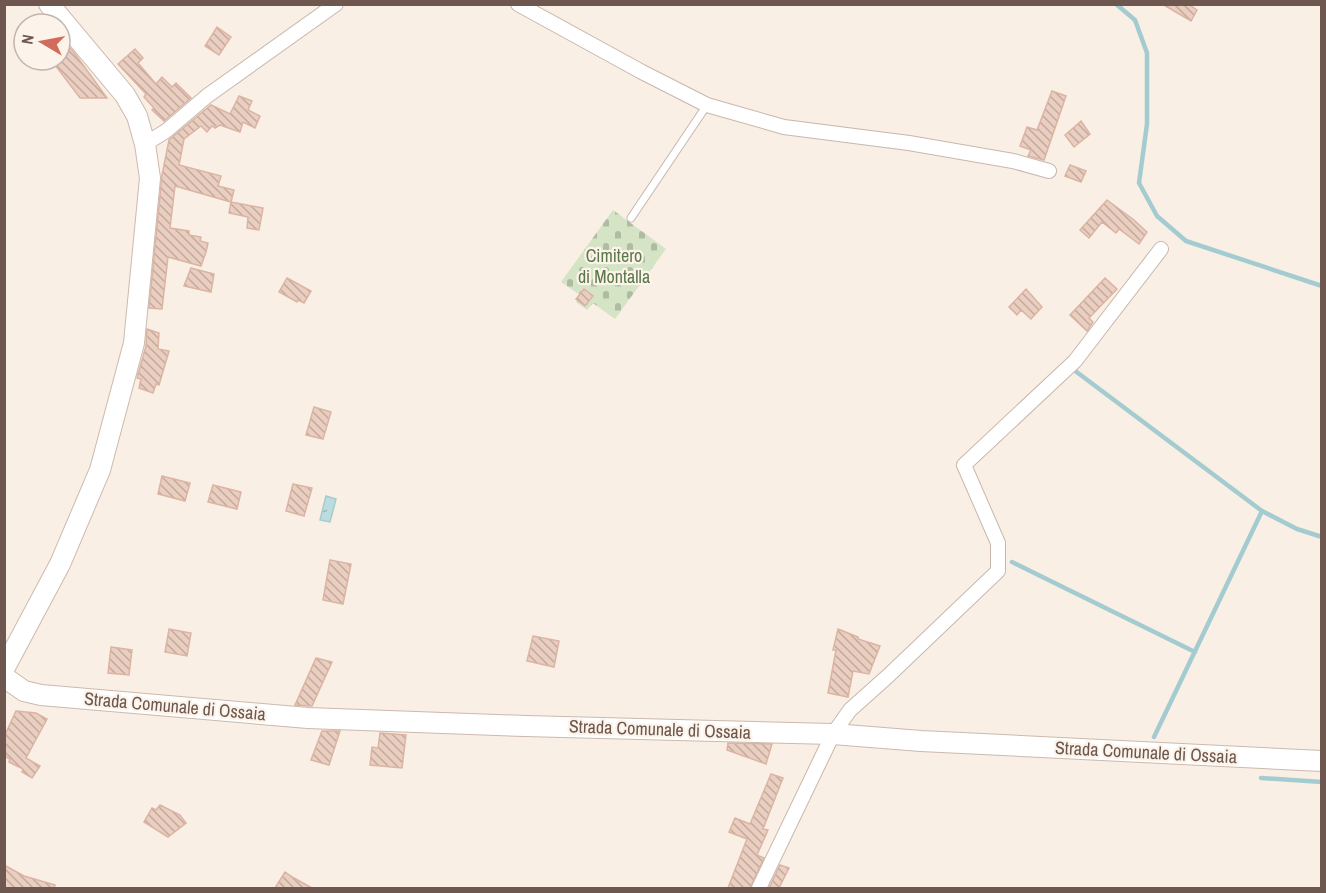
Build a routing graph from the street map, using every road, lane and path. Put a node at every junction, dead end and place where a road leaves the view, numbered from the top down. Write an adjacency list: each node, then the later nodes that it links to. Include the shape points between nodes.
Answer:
1 (49, 4): 5 (street, via 125,95 137,116)
2 (336, 4): 5 (street)
3 (518, 4): 4 (street)
4 (707, 105): 6 (street, via 784,127 909,143); 7 (lane)
5 (145, 144): 9 (street, via 150,177 134,343 100,470 60,564)
6 (1049, 171)
7 (632, 218)
8 (1161, 249): 11 (street, via 1075,361 964,465 998,543 998,571 850,710)
9 (4, 669)
10 (4, 676): 11 (street, Strada Comunale di Ossaia, via 24,691 41,695 308,718)
11 (833, 734): 12 (street, Strada Comunale di Ossaia); 13 (street)
12 (1322, 760)
13 (759, 888)

